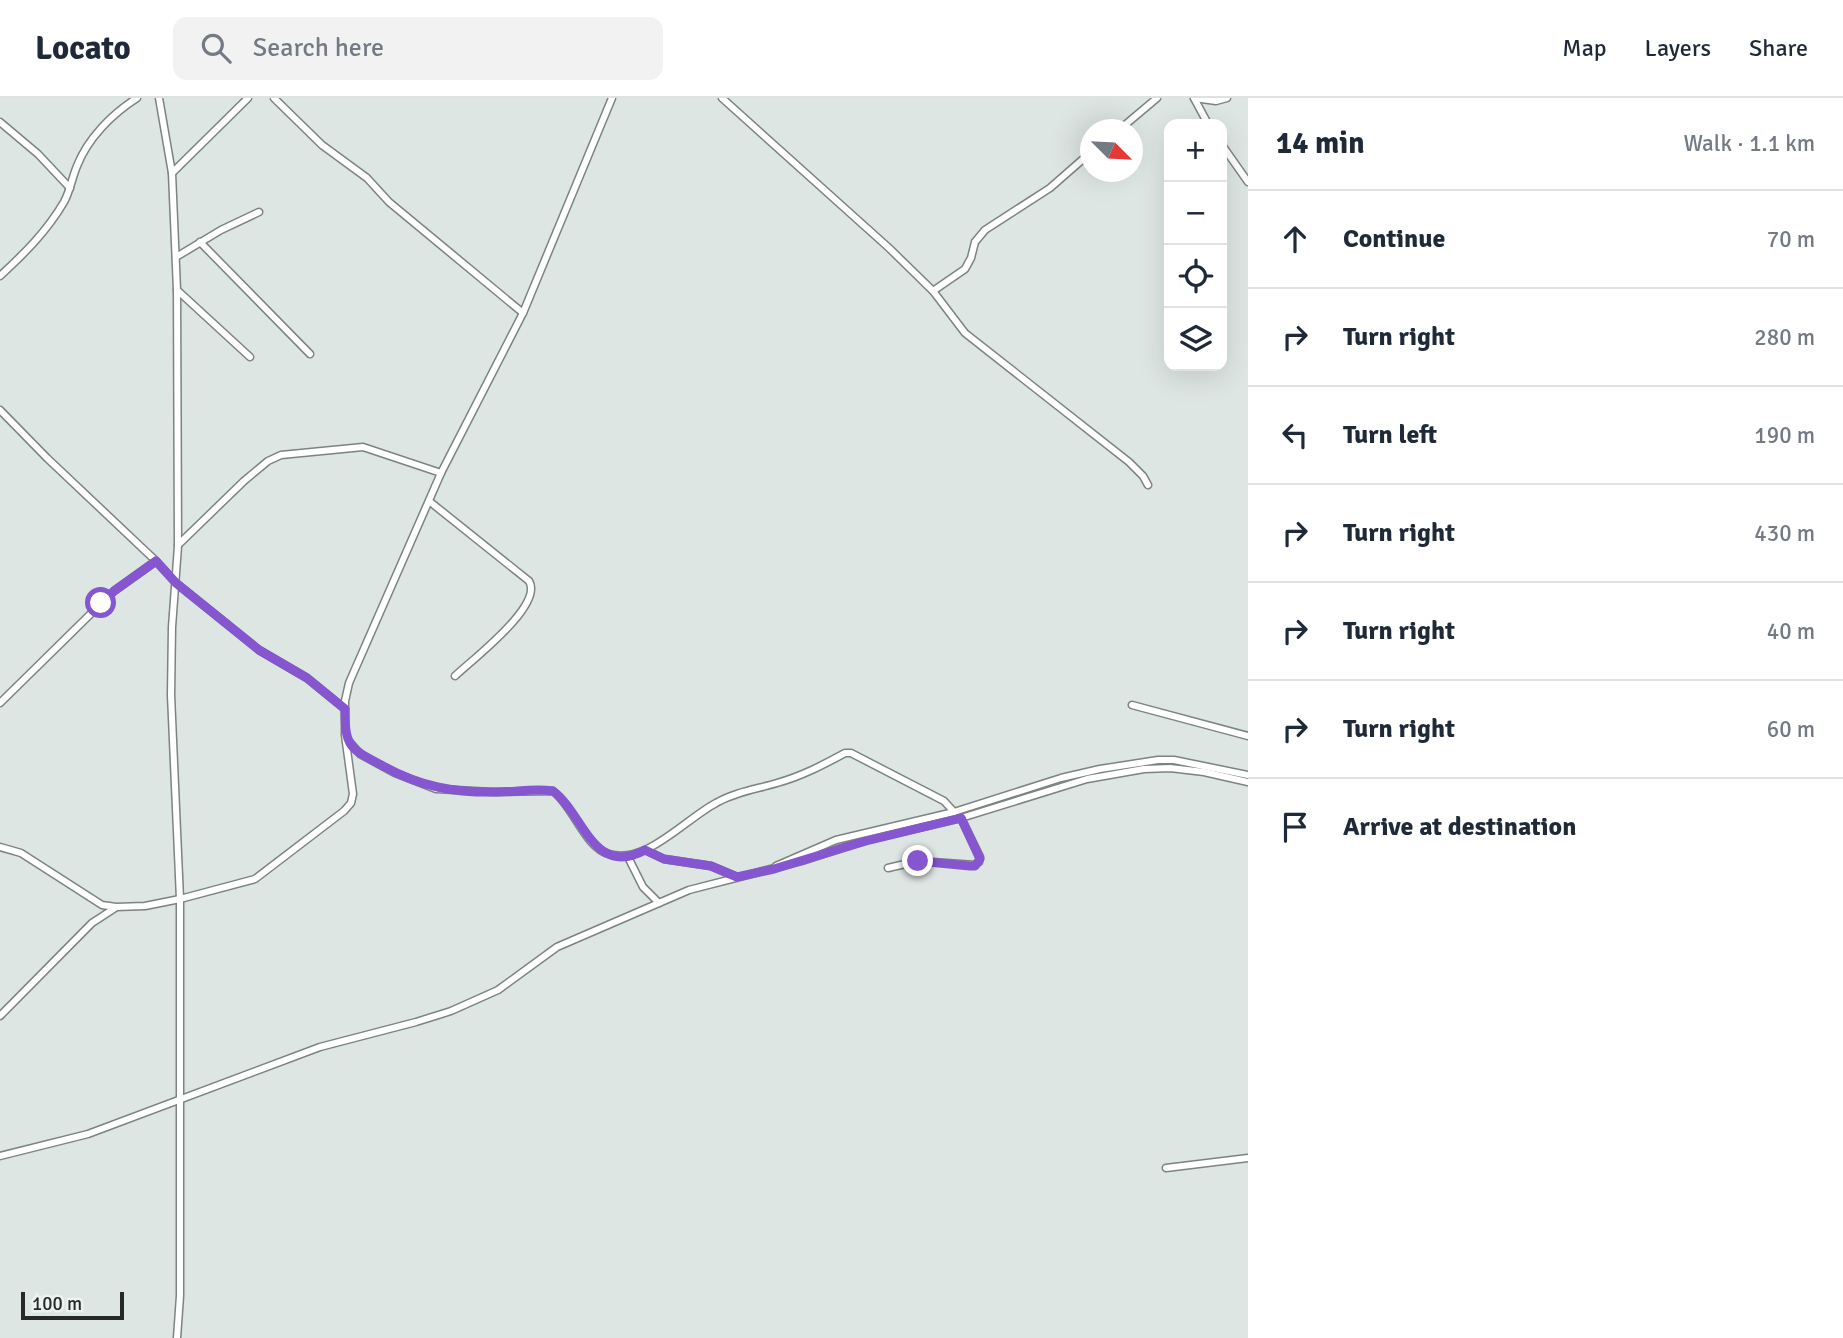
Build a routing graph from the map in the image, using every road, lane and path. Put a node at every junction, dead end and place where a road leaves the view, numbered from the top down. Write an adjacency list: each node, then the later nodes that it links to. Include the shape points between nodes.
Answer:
1 (137, 98): 17 (street, via 104,125 86,149)
2 (159, 98): 15 (street)
3 (248, 98): 15 (street)
4 (274, 98): 24 (street, via 322,145 367,178 389,202)
5 (612, 98): 24 (street)
6 (722, 98): 23 (street)
7 (1157, 98): 10 (street)
8 (1194, 98): 9 (street); 11 (street)
9 (1227, 98)
10 (1132, 119)
11 (1205, 119)
12 (0, 122): 17 (street)
13 (1227, 152): 16 (street)
14 (1080, 162): 23 (street, via 1051,188 985,230 965,269)
15 (172, 173): 20 (street)
16 (1248, 182)
17 (70, 188): 21 (street, via 46,230)
18 (259, 212): 19 (street)
19 (200, 242): 20 (street); 25 (street)
20 (176, 257): 22 (street)
21 (0, 275)
22 (177, 290): 26 (street); 31 (street)
23 (933, 291): 29 (street, via 965,333 1129,462)
24 (523, 313): 28 (street)
25 (310, 354)
26 (250, 357)
27 (0, 410): 32 (street)
28 (441, 473): 30 (street); 31 (street, via 363,447 281,455 244,481)
29 (1149, 485)
30 (429, 501): 34 (street, via 528,580 532,588 515,620); 37 (street, via 349,683)
31 (178, 546): 33 (street)
32 (156, 561): 33 (street); 35 (street, via 114,591)
33 (176, 583): 37 (street, via 259,650 307,678); 50 (street, via 172,695)
34 (455, 676)
35 (0, 703)
36 (1132, 705): 39 (street)
37 (345, 709): 38 (street)
38 (345, 735): 46 (street, via 360,754 436,789 553,791 600,849); 50 (street, via 354,794 344,811 255,879)
39 (1248, 736)
40 (1248, 775): 42 (street, via 1158,760 1061,778)
41 (1248, 782): 43 (street, via 1204,772 1144,769 1087,779)
42 (954, 812): 45 (street, via 944,801 847,752 813,770 719,801); 48 (street, via 836,840)
43 (961, 818): 47 (street, via 980,857 975,866 918,861); 48 (street)
44 (0, 847): 52 (street, via 21,853 102,905)
45 (645, 850): 46 (street); 49 (street)
46 (628, 858): 51 (street, via 643,887)
47 (888, 868)
48 (765, 871): 49 (street)
49 (737, 877): 51 (street)
50 (180, 899): 52 (street); 54 (street)
51 (659, 903): 54 (street, via 557,947 498,990 464,1006 320,1047)
52 (116, 907): 53 (street, via 83,931)
53 (0, 1016)
54 (181, 1099): 55 (street, via 88,1134); 58 (street)
55 (0, 1156)
56 (1248, 1157): 57 (street)
57 (1167, 1168)
58 (177, 1338)

